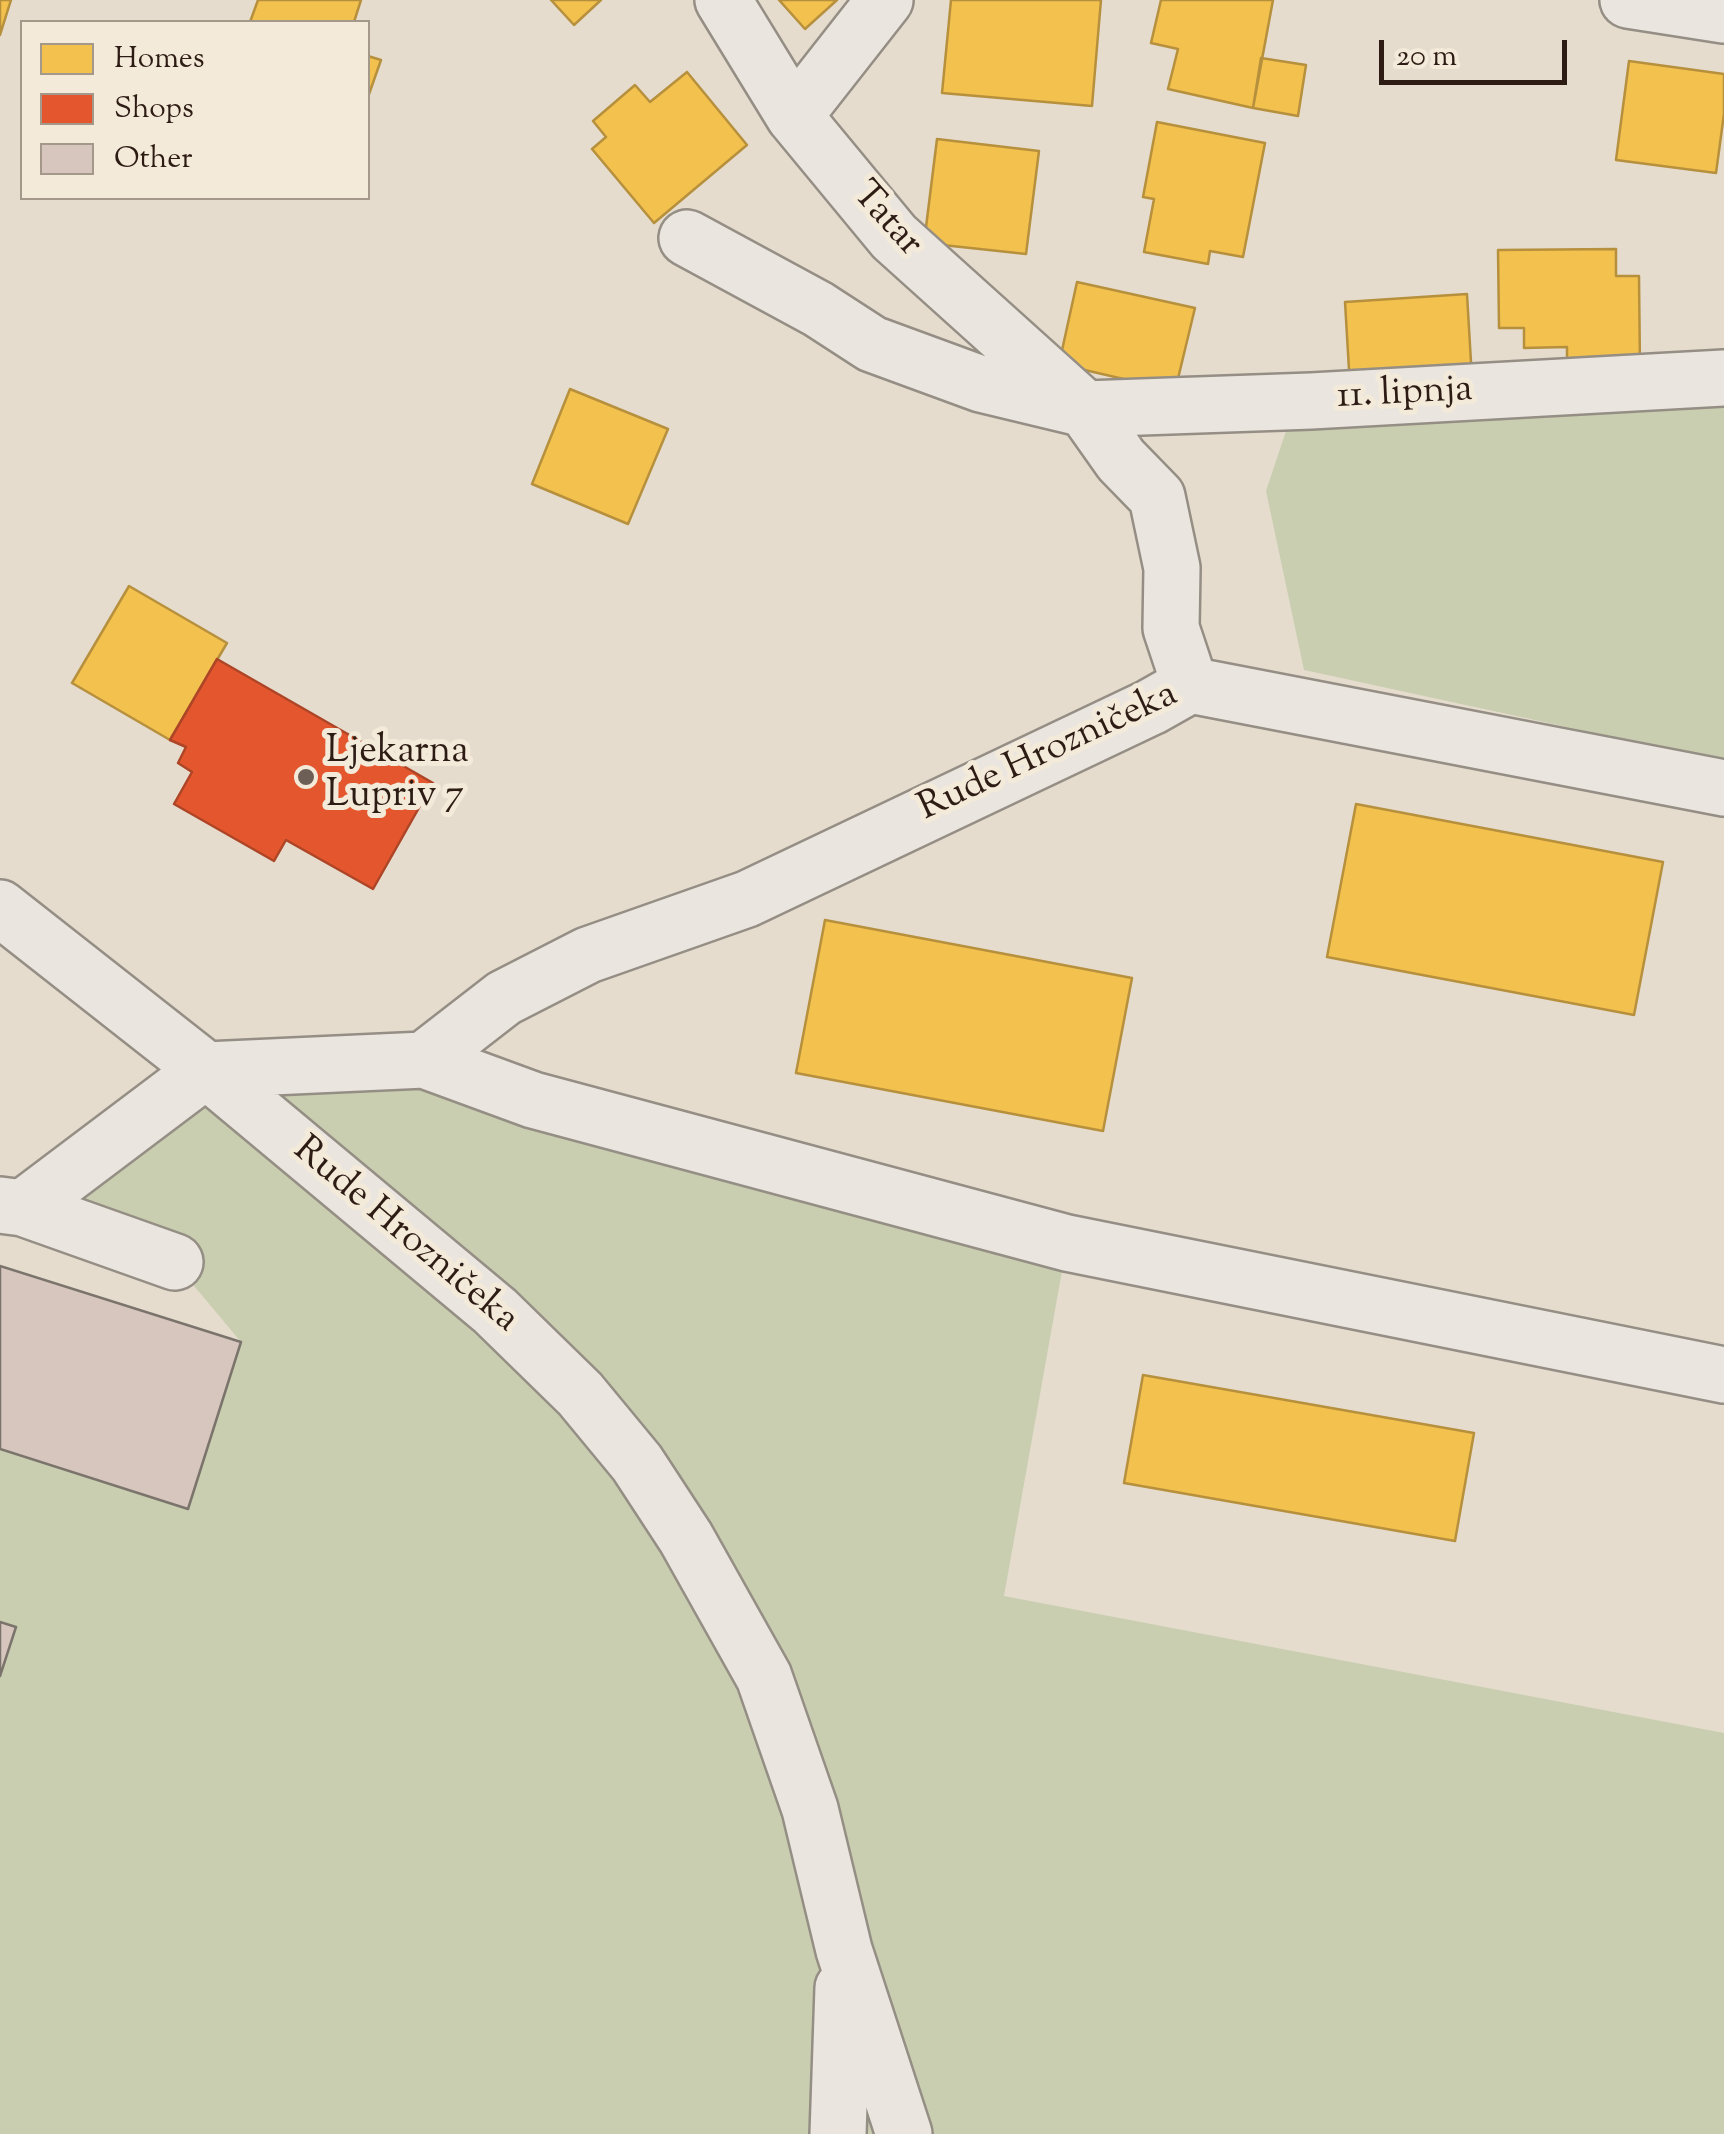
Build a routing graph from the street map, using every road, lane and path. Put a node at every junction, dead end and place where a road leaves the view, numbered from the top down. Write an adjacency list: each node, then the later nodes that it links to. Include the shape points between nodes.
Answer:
1 (723, 0): 5 (street, Tatar)
2 (885, 0): 5 (street)
3 (1628, 0): 4 (street)
4 (1724, 15)
5 (794, 116): 8 (street, Tatar, via 894,237)
6 (687, 238): 8 (street, via 872,344 981,384)
7 (1724, 378): 8 (street, 11. lipnja)
8 (1085, 409): 9 (street, Tatar, via 1157,497 1172,568 1171,628)
9 (1190, 685): 10 (street, Rude Hrozničeka); 12 (street, Rude Hrozničeka, via 748,899 588,956 504,998)
10 (1724, 788)
11 (0, 908): 13 (street, Rude Hrozničeka)
12 (424, 1060): 13 (street); 16 (street, via 533,1100 1067,1243)
13 (206, 1070): 14 (street); 17 (street, Rude Hrozničeka, via 495,1311 580,1394 637,1463 764,1677 810,1809)
14 (12, 1206): 15 (street)
15 (174, 1262)
16 (1724, 1376)
17 (844, 1950): 18 (street, Rude Hrozničeka); 19 (street, Rude Hrozničeka)
18 (838, 2134)
19 (904, 2134)

